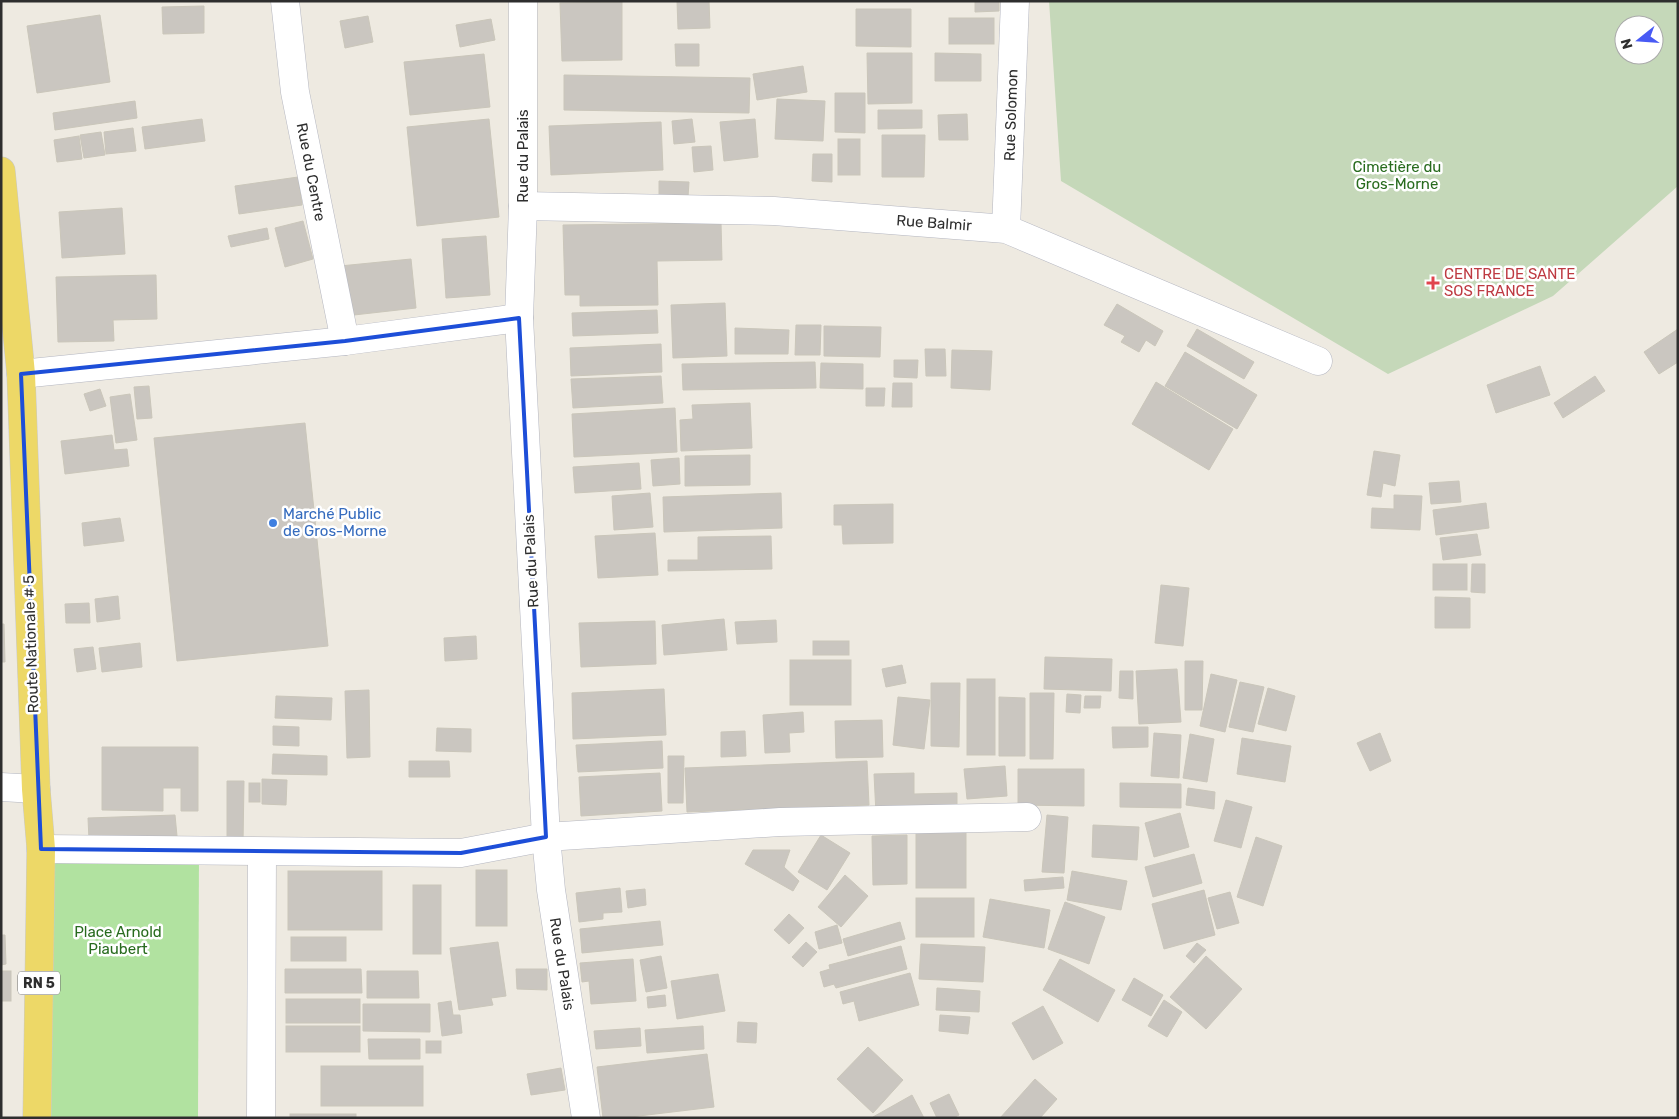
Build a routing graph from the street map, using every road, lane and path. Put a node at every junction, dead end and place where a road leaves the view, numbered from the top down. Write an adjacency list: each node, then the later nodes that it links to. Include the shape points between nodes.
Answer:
1 (285, 1): 8 (street, Rue du Centre, via 294,92)
2 (523, 1): 5 (street, Rue du Palais)
3 (1015, 1): 6 (street, Rue Solomon)
4 (1, 171): 10 (main road, Route Nationale # 5 / RN 5)
5 (523, 206): 6 (street, Rue Balmir, via 774,211); 7 (street, Rue du Palais)
6 (1006, 229): 9 (street, Rue Balmir)
7 (518, 318): 8 (street); 14 (street, Rue du Palais)
8 (345, 342): 10 (street)
9 (1318, 361)
10 (21, 374): 12 (main road, Route Nationale # 5 / RN 5)
11 (1, 787): 12 (street)
12 (36, 789): 15 (main road, Route Nationale # 5 / RN 5)
13 (1027, 817): 14 (street, via 780,822)
14 (546, 837): 16 (street, via 461,853); 19 (street, Rue du Palais, via 551,890)
15 (42, 849): 16 (street); 17 (main road, Route Nationale # 5 / RN 5)
16 (262, 852): 18 (street)
17 (37, 1118)
18 (261, 1118)
19 (586, 1118)

